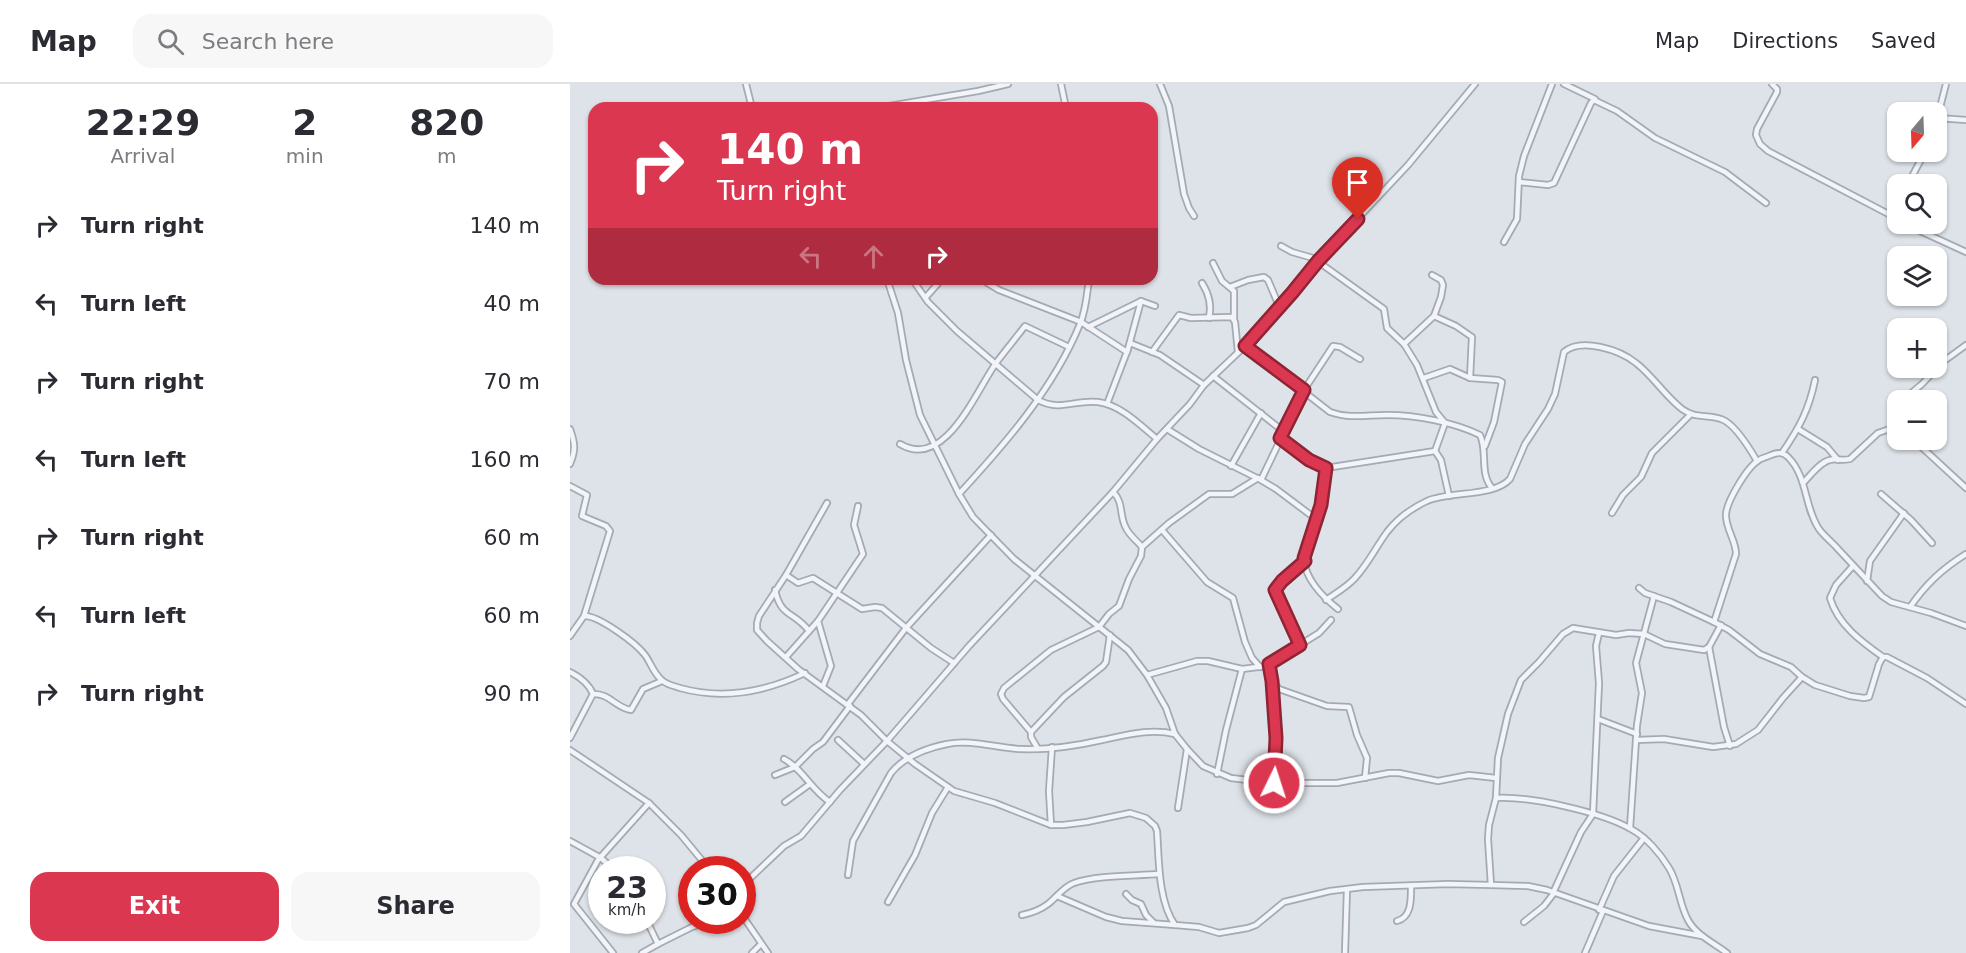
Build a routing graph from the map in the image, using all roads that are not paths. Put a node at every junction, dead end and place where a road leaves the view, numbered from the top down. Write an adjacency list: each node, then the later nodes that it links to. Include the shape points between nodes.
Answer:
1 (746, 84): 13 (street)
2 (974, 84): 11 (street)
3 (1008, 84): 11 (street)
4 (1060, 84): 15 (street)
5 (1160, 84): 22 (street, via 1169,106 1184,194)
6 (1475, 84): 27 (street, via 1408,165)
7 (1552, 84): 19 (street, via 1524,156)
8 (1564, 84): 12 (street)
9 (1773, 84): 21 (street, via 1777,92 1757,129 1760,144)
10 (1946, 84): 16 (street)
11 (978, 91): 14 (street)
12 (1597, 100): 19 (street, via 1591,103 1554,183); 20 (street, via 1655,138 1725,172)
13 (750, 102)
14 (913, 102)
15 (1064, 102)
16 (1942, 102)
17 (1966, 120): 18 (street)
18 (1947, 121)
19 (1519, 182): 24 (street, via 1517,219)
20 (1766, 203)
21 (1887, 213)
22 (1194, 216)
23 (1927, 234): 26 (street)
24 (1504, 242)
25 (1281, 246): 27 (street)
26 (1966, 252)
27 (1318, 261): 40 (street); 47 (street, via 1382,308 1387,328)
28 (1213, 263): 36 (street, via 1222,281)
29 (1432, 274): 41 (street, via 1443,285)
30 (1202, 284): 42 (street, via 1211,307)
31 (889, 285): 76 (street, via 920,415)
32 (917, 285): 37 (street)
33 (937, 285): 37 (street)
34 (993, 285): 44 (street)
35 (1088, 285): 44 (street)
36 (1230, 287): 40 (street, via 1264,277); 43 (street, via 1235,295)
37 (926, 297): 55 (street, via 957,331)
38 (1141, 301): 39 (street); 45 (street); 46 (street)
39 (1155, 306)
40 (1279, 306): 50 (street)
41 (1434, 316): 47 (street); 58 (street, via 1472,337)
42 (1209, 318): 43 (street, via 1227,316); 52 (street, via 1178,316)
43 (1234, 320): 53 (street)
44 (1081, 322): 45 (street); 49 (street)
45 (1088, 327): 51 (street)
46 (1130, 343): 51 (street); 52 (street)
47 (1404, 344): 57 (street)
48 (1966, 345): 62 (street)
49 (1069, 346): 55 (street, via 1025,326); 63 (street)
50 (1245, 346): 53 (street); 61 (street)
51 (1127, 352): 64 (street)
52 (1152, 352): 60 (street)
53 (1238, 352): 56 (street)
54 (1360, 359): 61 (street, via 1333,346)
55 (996, 363): 63 (street); 76 (street, via 964,416)
56 (1213, 376): 60 (street); 65 (street)
57 (1424, 378): 58 (street, via 1447,369); 67 (street, via 1436,412)
58 (1470, 378): 77 (street, via 1498,380 1503,384)
59 (1815, 380): 70 (street)
60 (1204, 385): 69 (street)
61 (1304, 390): 67 (street, via 1336,414 1406,416); 72 (street)
62 (1915, 390)
63 (1038, 400): 64 (street, via 1064,406 1095,401); 92 (street)
64 (1107, 404): 74 (street)
65 (1261, 413): 72 (street); 84 (street)
66 (1690, 415): 82 (street, via 1725,420); 89 (street, via 1632,360 1595,346 1571,346 1564,352 1551,402 1510,478); 97 (street, via 1652,453 1641,477)
67 (1445, 423): 77 (street, via 1480,435); 79 (street)
68 (570, 429): 83 (street, via 575,452)
69 (1167, 429): 74 (street); 84 (street)
70 (1798, 429): 80 (street); 81 (street, via 1827,447)
71 (1887, 430): 81 (street, via 1878,433 1850,459)
72 (1283, 431): 73 (street)
73 (1280, 438): 85 (street); 86 (street)
74 (1157, 439): 91 (street)
75 (900, 444): 76 (street, via 918,451)
76 (935, 446): 92 (street)
77 (1485, 446): 89 (street, via 1487,480)
78 (1925, 450): 90 (street)
79 (1435, 451): 85 (street); 94 (street, via 1441,460)
80 (1782, 453): 82 (street); 87 (street, via 1788,456)
81 (1838, 460): 87 (street, via 1825,462)
82 (1757, 461): 120 (street, via 1727,509 1726,523 1736,554)
83 (570, 464)
84 (1231, 466): 86 (street)
85 (1326, 468): 99 (street)
86 (1259, 479): 99 (street); 100 (street, via 1232,494 1209,494)
87 (1803, 483): 106 (street, via 1820,530)
88 (570, 486): 117 (street, via 587,495 582,516 610,531)
89 (1492, 488): 94 (street)
90 (1966, 488)
91 (1113, 492): 103 (street, via 1120,501 1127,531); 108 (street)
92 (959, 494): 101 (street)
93 (1881, 494): 98 (street)
94 (1449, 496): 114 (street, via 1429,501 1396,522 1358,575)
95 (827, 503): 107 (street)
96 (858, 506): 112 (street, via 854,525 862,554)
97 (1612, 513)
98 (1904, 513): 102 (street); 109 (street, via 1874,555)
99 (1316, 519): 105 (street)
100 (1162, 530): 103 (street); 136 (street, via 1207,582 1233,598 1245,642)
101 (991, 536): 108 (street); 124 (street)
102 (1932, 543)
103 (1142, 547): 123 (street, via 1119,606)
104 (1966, 554): 115 (street, via 1930,581)
105 (1305, 561): 114 (street, via 1313,583); 130 (street, via 1275,590)
106 (1853, 566): 109 (street); 133 (street, via 1832,593 1832,605 1852,633)
107 (786, 575): 111 (street); 112 (street, via 798,583 816,579)
108 (1035, 576): 123 (street); 134 (street)
109 (1867, 581): 115 (street, via 1884,598)
110 (1639, 588): 113 (street)
111 (775, 590): 125 (street, via 782,609); 132 (street, via 759,616 758,630)
112 (836, 594): 119 (street); 124 (street, via 862,609 882,608)
113 (1654, 596): 120 (street); 127 (street)
114 (1326, 600): 116 (street)
115 (1910, 607): 122 (street)
116 (1338, 609)
117 (584, 616): 129 (street); 142 (street, via 594,617 636,646)
118 (1331, 620): 130 (street)
119 (818, 621): 125 (street); 144 (street, via 831,666)
120 (1714, 622): 121 (street)
121 (1721, 625): 131 (street); 141 (street, via 1751,649 1791,667)
122 (1966, 626)
123 (1099, 627): 128 (street); 149 (street, via 1051,650 1004,688 1003,699)
124 (906, 628): 134 (street); 147 (street)
125 (809, 631): 132 (street)
126 (1599, 633): 127 (street); 148 (street); 168 (street, via 1577,627 1569,629 1521,680 1501,738)
127 (1644, 634): 131 (street, via 1665,644 1704,650); 151 (street, via 1636,663 1642,688)
128 (1110, 635): 140 (street, via 1128,650); 149 (street, via 1106,663 1064,697)
129 (570, 636)
130 (1300, 645): 135 (street)
131 (1709, 647): 156 (street)
132 (786, 657): 139 (street)
133 (1883, 657): 141 (street, via 1869,697 1815,685); 146 (street, via 1911,669)
134 (954, 663): 155 (street)
135 (1269, 664): 136 (street); 143 (street)
136 (1260, 667): 137 (street)
137 (1242, 669): 140 (street, via 1197,661); 165 (street)
138 (570, 672): 145 (street)
139 (805, 673): 142 (street, via 781,683 731,694 692,692); 144 (street)
140 (1147, 675): 150 (street, via 1166,708)
141 (1802, 677): 156 (street, via 1758,730)
142 (662, 681): 145 (street, via 643,689 631,710)
143 (1272, 681): 167 (street, via 1279,689 1320,705 1349,707 1367,758); 169 (street)
144 (823, 686): 147 (street)
145 (593, 694): 152 (street)
146 (1966, 704)
147 (849, 705): 155 (street); 164 (street, via 823,742)
148 (1598, 719): 151 (street); 177 (street)
149 (1030, 732): 158 (street)
150 (1175, 734): 157 (street, via 1140,732); 159 (street)
151 (1637, 734): 154 (street)
152 (570, 738)
153 (838, 740): 163 (street)
154 (1636, 740): 156 (street); 179 (street)
155 (887, 741): 162 (street); 163 (street)
156 (1730, 746)
157 (1052, 747): 158 (street); 178 (street)
158 (1038, 749): 162 (street, via 960,743 938,746)
159 (1186, 749): 165 (street); 176 (street)
160 (570, 750): 175 (street)
161 (784, 759): 164 (street)
162 (909, 759): 171 (street); 186 (street, via 891,773 853,841)
163 (864, 764): 173 (street)
164 (795, 767): 166 (street); 170 (street)
165 (1217, 774): 169 (street)
166 (775, 775)
167 (1365, 778): 168 (street, via 1389,773 1438,782 1469,775); 169 (street, via 1337,783)
168 (1496, 778): 172 (street)
169 (1274, 783)
170 (810, 784): 173 (street); 174 (street)
171 (948, 787): 178 (street); 195 (street)
172 (1496, 798): 177 (street, via 1547,803); 189 (street, via 1488,839)
173 (831, 801): 185 (street, via 801,836)
174 (785, 802)
175 (649, 803): 183 (street); 184 (street)
176 (1178, 808)
177 (1593, 814): 179 (street); 192 (street)
178 (1051, 825): 187 (street, via 1121,814 1146,818 1157,831)
179 (1630, 828): 180 (street)
180 (1644, 838): 198 (street, via 1614,876); 207 (street, via 1670,870 1688,920)
181 (570, 841): 182 (street)
182 (597, 856)
183 (603, 856)
184 (698, 856)
185 (756, 873)
186 (848, 874)
187 (1160, 874): 194 (street, via 1090,880 1073,884); 203 (street, via 1168,912)
188 (588, 878): 196 (street)
189 (1491, 885): 190 (street); 192 (street, via 1528,886)
190 (1411, 886): 191 (street); 200 (street, via 1408,912)
191 (1347, 889): 203 (street, via 1284,902 1248,928 1219,933); 214 (street)
192 (1554, 893): 198 (street); 202 (street)
193 (1126, 894): 201 (street, via 1141,904)
194 (1057, 896): 199 (street, via 1037,912); 201 (street, via 1106,917)
195 (888, 902)
196 (574, 904): 197 (street); 210 (street)
197 (570, 909)
198 (1601, 910): 207 (street, via 1649,926); 215 (street)
199 (1022, 915)
200 (1397, 921)
201 (1153, 922): 203 (street)
202 (1524, 922)
203 (1175, 925)
204 (653, 934): 208 (street)
205 (678, 934): 208 (street)
206 (754, 934): 209 (street)
207 (1702, 936): 216 (street)
208 (658, 944): 211 (street)
209 (761, 944): 212 (street); 213 (street)
210 (613, 953)
211 (642, 953)
212 (752, 953)
213 (768, 953)
214 (1345, 953)
215 (1585, 953)
216 (1727, 953)

